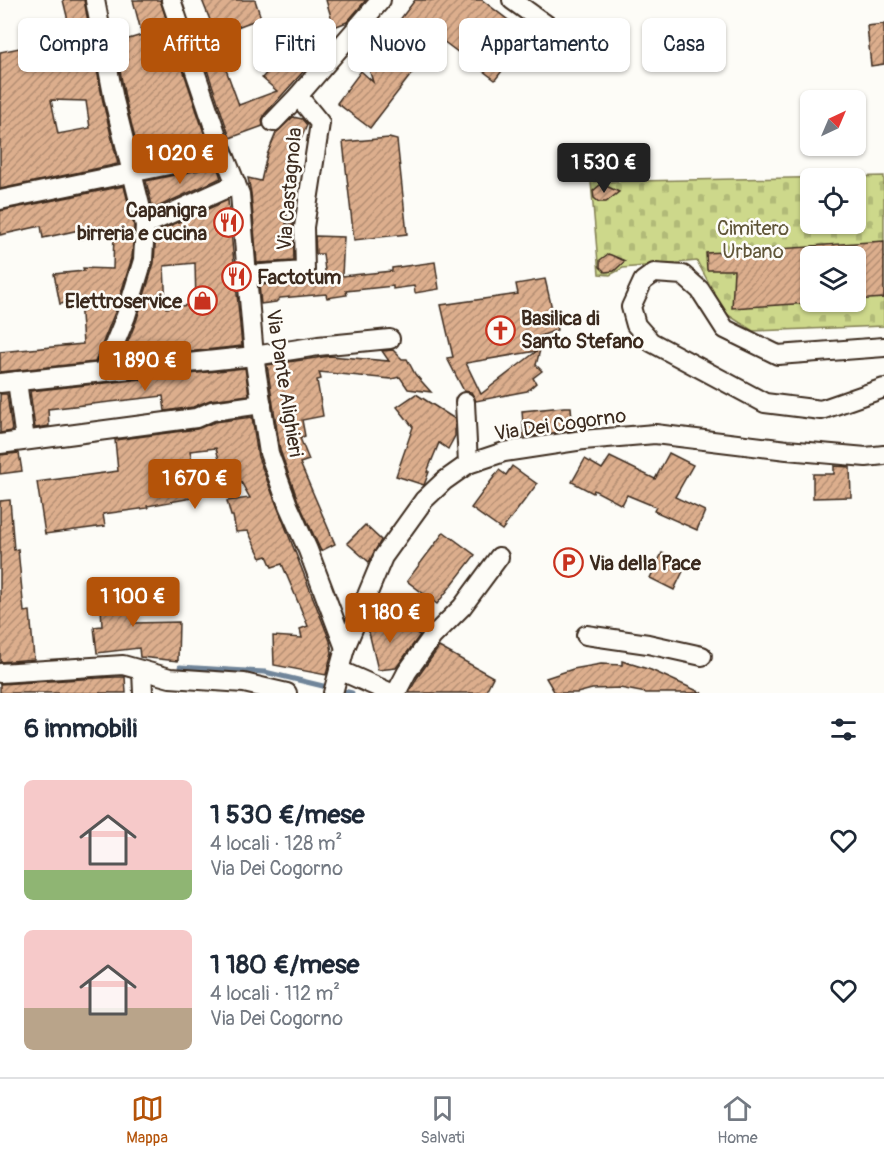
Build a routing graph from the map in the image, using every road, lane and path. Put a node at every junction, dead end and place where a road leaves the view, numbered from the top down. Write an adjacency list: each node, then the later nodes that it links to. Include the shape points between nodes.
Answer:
1 (95, 0): 9 (street)
2 (171, 0): 8 (street, Via Dante Alighieri)
3 (381, 0): 6 (street, Via Castagnola)
4 (512, 0): 5 (street)
5 (537, 18)
6 (298, 96): 7 (street, Via Castagnola); 13 (street, Via Castagnola, via 320,123 304,227 305,271)
7 (273, 122)
8 (223, 151): 9 (street); 10 (street, Via Dante Alighieri)
9 (133, 173): 11 (street); 12 (street)
10 (236, 184): 12 (street); 13 (street, Via Dante Alighieri)
11 (0, 200)
12 (145, 225): 17 (street, via 143,260)
13 (247, 276): 16 (street, Via Dante Alighieri)
14 (390, 339): 16 (street)
15 (884, 347): 19 (street, via 778,354 725,329 700,291 683,275 654,273 643,281 631,307 636,325 651,342 765,403 821,410)
16 (254, 356): 17 (street); 21 (street, Via Dante Alighieri)
17 (103, 372): 18 (street)
18 (9, 382): 22 (street)
19 (884, 388)
20 (465, 402): 25 (street)
21 (262, 404): 22 (street, via 212,411 196,418); 28 (street, Via Dante Alighieri, via 269,453)
22 (25, 440): 23 (street)
23 (0, 444)
24 (884, 455): 25 (street, Via Dei Cogorno, via 787,450 655,434 504,452)
25 (468, 464): 28 (street, Via Dei Cogorno, via 424,500 383,556)
26 (499, 557): 35 (street, via 462,607 432,638)
27 (586, 635): 29 (street)
28 (345, 648): 32 (street, Via Dei Cogorno)
29 (702, 656)
30 (142, 671): 31 (street, via 123,665); 33 (street); 34 (street, via 170,678 243,683)
31 (0, 673)
32 (336, 680): 35 (street)
33 (143, 693)
34 (286, 693)
35 (394, 693)

